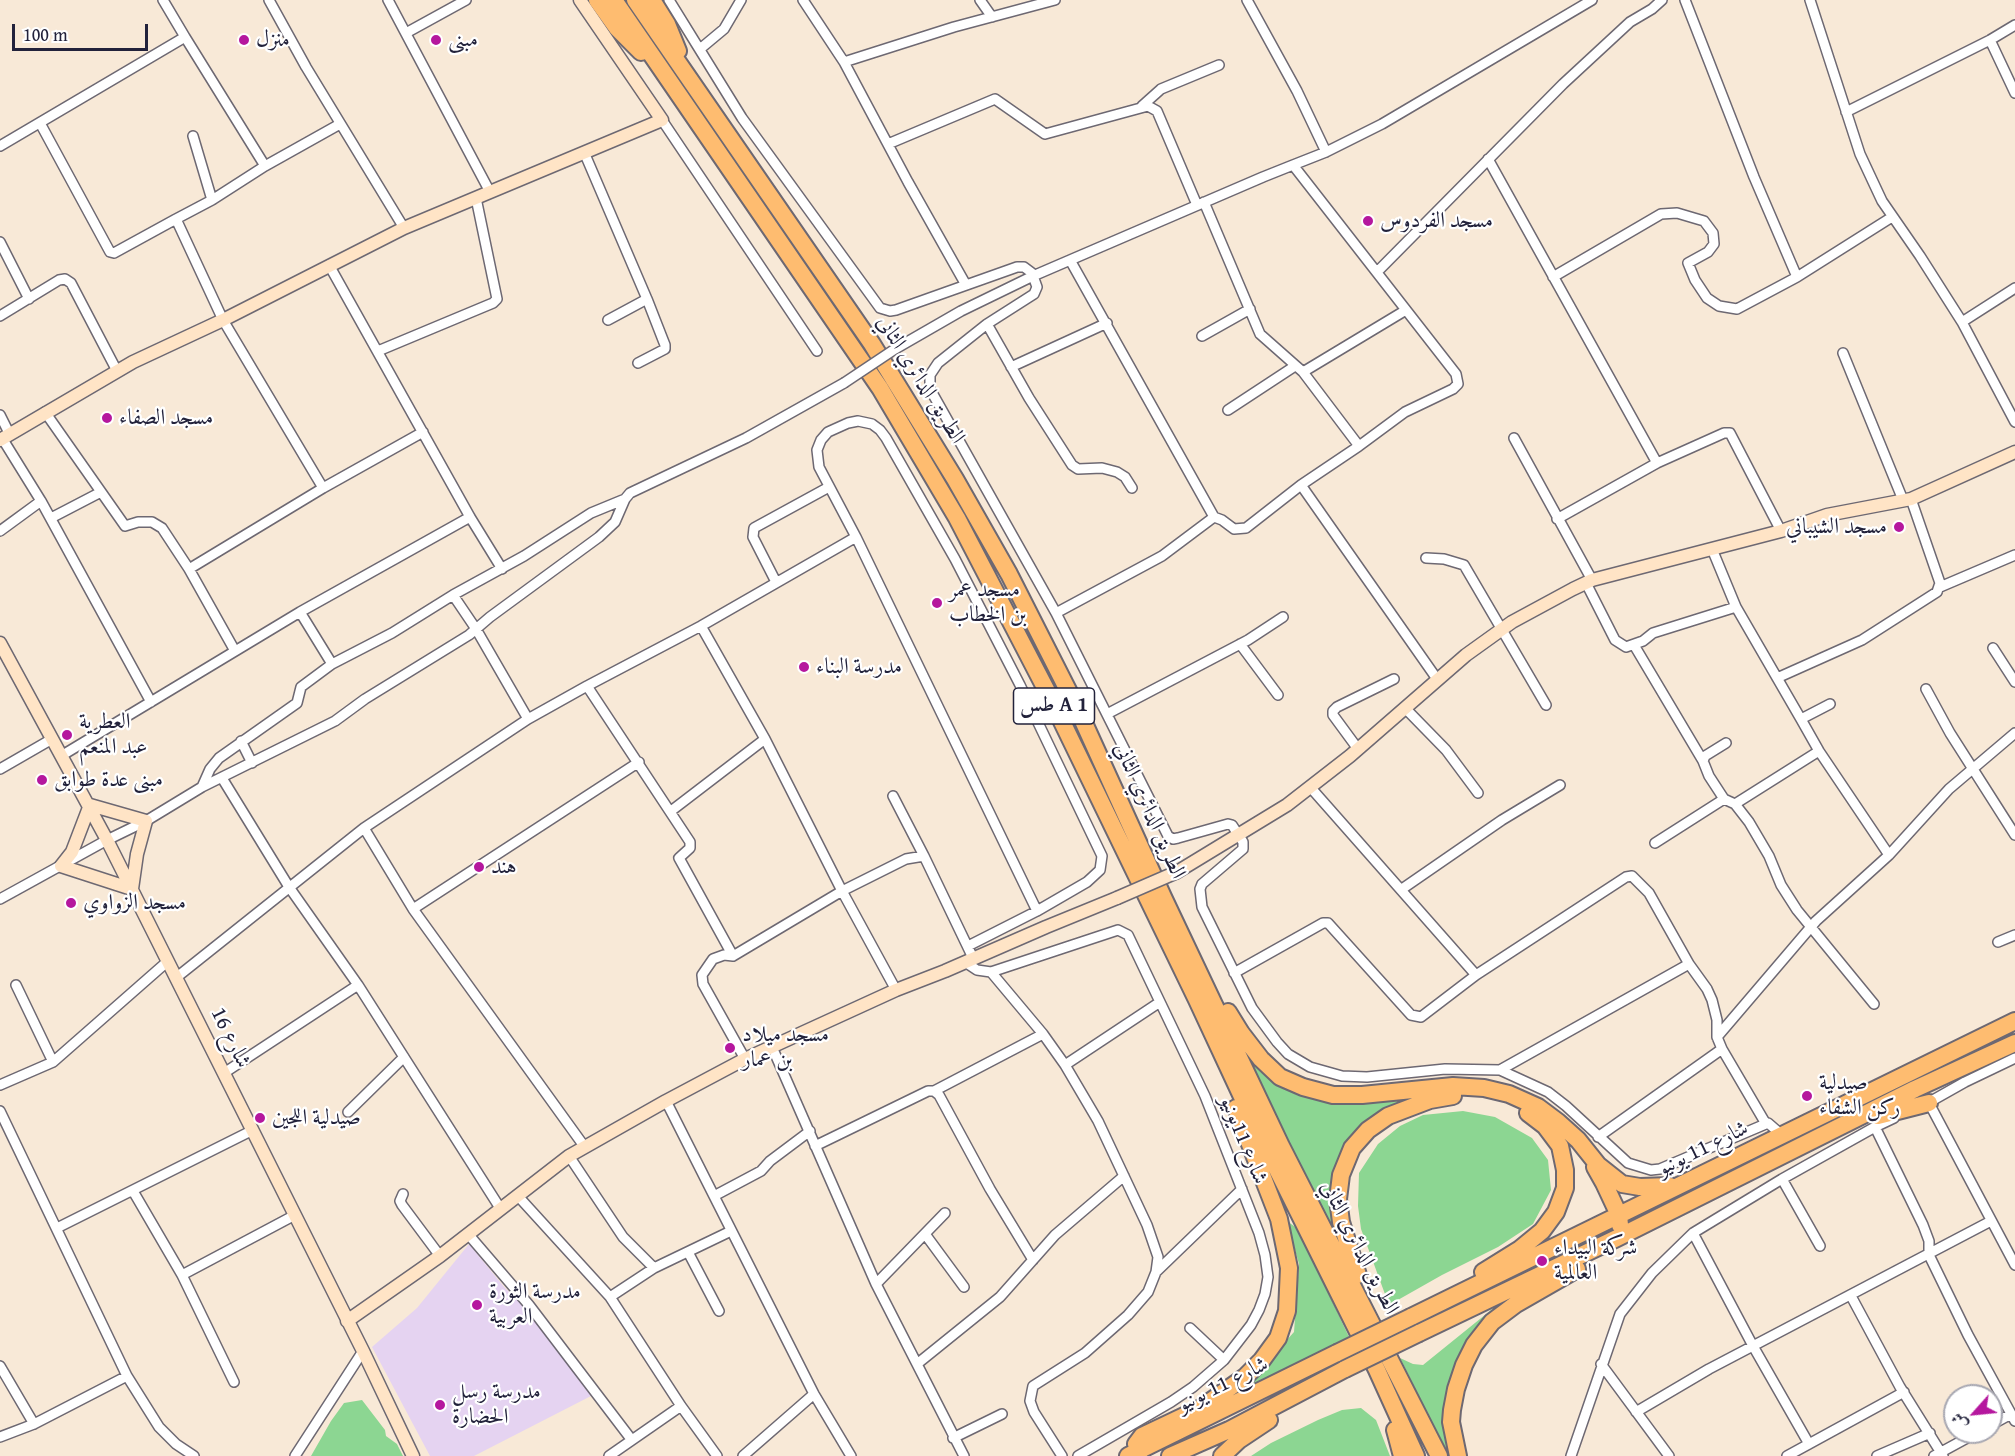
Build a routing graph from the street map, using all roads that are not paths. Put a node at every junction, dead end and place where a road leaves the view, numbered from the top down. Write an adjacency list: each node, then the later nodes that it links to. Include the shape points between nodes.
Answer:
1 (164, 0): 23 (street)
2 (269, 0): 35 (street)
3 (388, 0): 22 (street)
4 (466, 0): 22 (street)
5 (580, 0): 33 (street)
6 (597, 0): 26 (highway, via 626,38)
7 (614, 0): 26 (highway, الطريق الدائري الثاني / طس A 1)
8 (635, 0): 29 (highway, الطريق الدائري الثاني / طس A 1)
9 (652, 0): 29 (highway, via 672,36)
10 (669, 0): 25 (street)
11 (741, 0): 25 (street, via 724,29)
12 (803, 0): 27 (street)
13 (980, 0): 20 (street)
14 (1055, 0): 20 (street)
15 (1246, 0): 40 (street)
16 (1592, 0): 40 (street, via 1382,124)
17 (1662, 0): 41 (street, via 1630,22)
18 (1685, 0): 57 (street)
19 (1810, 0): 32 (street)
20 (992, 17): 27 (street)
21 (2015, 25): 24 (street)
22 (406, 33): 44 (street)
23 (185, 37): 34 (street); 43 (street)
24 (1990, 40): 30 (street); 32 (street)
25 (700, 49): 58 (street, via 757,140 878,306 893,311)
26 (656, 62): 187 (highway, الطريق الدائري الثاني / طس A 1, via 863,363 912,441 999,596)
27 (844, 62): 37 (street)
28 (1218, 65): 31 (street, via 1161,90)
29 (684, 72): 175 (highway, الطريق الدائري الثاني / طس A 1, via 843,300 955,479 1009,574 1079,712)
30 (2015, 93)
31 (1142, 106): 37 (street, via 1045,135 995,99); 47 (street, via 1157,111)
32 (1846, 111): 48 (street, via 1860,153)
33 (662, 120): 39 (street); 72 (street)
34 (40, 123): 38 (street); 49 (street, via 110,252)
35 (340, 124): 43 (street); 50 (street)
36 (193, 136): 46 (street)
37 (888, 144): 58 (street)
38 (0, 146)
39 (584, 152): 44 (street); 61 (street)
40 (1326, 152): 42 (street)
41 (1488, 159): 54 (street); 56 (street)
42 (1293, 165): 47 (street); 54 (street)
43 (265, 166): 46 (street)
44 (490, 192): 45 (street)
45 (476, 198): 50 (street); 71 (street, via 497,298 465,316)
46 (212, 200): 49 (street)
47 (1201, 204): 52 (street); 62 (street)
48 (1892, 217): 57 (street); 67 (street)
49 (176, 219): 65 (street)
50 (404, 228): 53 (street)
51 (0, 242): 60 (street)
52 (1070, 260): 55 (street); 68 (street)
53 (329, 265): 65 (street); 71 (street)
54 (1377, 272): 63 (street)
55 (1033, 276): 58 (street, via 1027,268 1017,267); 69 (street, via 1037,287 1034,294); 93 (street, bridge, via 961,311 746,438 634,490)
56 (1553, 277): 57 (street, via 1669,213 1704,221 1710,227 1714,244 1688,263 1707,298 1719,306 1737,309); 87 (street)
57 (1797, 277)
58 (966, 285)
59 (2015, 288): 67 (street)
60 (29, 298): 64 (street); 77 (street, via 59,280 71,283)
61 (647, 299): 66 (street); 74 (street, via 665,349)
62 (1250, 309): 70 (street); 76 (street, via 1260,334)
63 (1406, 310): 76 (street); 85 (street, via 1456,374 1458,384 1405,412)
64 (0, 315)
65 (223, 320): 77 (street); 90 (street)
66 (608, 320)
67 (1962, 322): 81 (street)
68 (1107, 323): 75 (street); 97 (street)
69 (987, 324): 75 (street); 114 (street, via 934,367 930,389)
70 (1202, 336)
71 (378, 351): 82 (street)
72 (817, 351)
73 (1843, 353): 94 (street)
74 (638, 363)
75 (1011, 367): 91 (street, via 1072,465 1078,469 1117,472)
76 (1299, 369): 78 (street); 85 (street)
77 (117, 371): 79 (street)
78 (1228, 410)
79 (45, 412): 83 (street); 92 (street)
80 (0, 415): 83 (street)
81 (2015, 422)
82 (423, 432): 90 (street); 96 (street)
83 (4, 437): 95 (street)
84 (1515, 438): 99 (street)
85 (1359, 447): 88 (street)
86 (2015, 452): 94 (street)
87 (1657, 464): 99 (street); 101 (street, via 1730,433)
88 (1301, 484): 97 (street, via 1246,528 1234,529); 127 (street)
89 (829, 487): 102 (street); 109 (street, via 753,528 753,537); 178 (street, via 816,456 824,436 853,422 877,426 955,559 1025,695 1102,856 1102,866 1096,874)
90 (323, 488): 106 (street)
91 (1132, 488)
92 (101, 492): 98 (street); 106 (street, via 125,526 152,522 162,528)
93 (625, 499): 107 (street, via 591,513); 117 (street, via 608,530)
94 (1907, 500): 101 (street, via 1827,516); 110 (street)
95 (41, 501): 98 (street); 100 (street)
96 (470, 517): 107 (street); 113 (street)
97 (1214, 517): 114 (street, via 1162,556)
98 (51, 518): 132 (street)
99 (1557, 519): 108 (street)
100 (0, 531)
101 (1781, 531): 103 (street)
102 (856, 537): 109 (street); 178 (street)
103 (1712, 549): 108 (street); 112 (street)
104 (2015, 555): 110 (street)
105 (1426, 558): 118 (street, via 1464,565)
106 (189, 569): 123 (street)
107 (502, 569): 111 (street)
108 (1589, 581): 118 (street); 121 (street, via 1616,640 1626,646)
109 (776, 582): 116 (street)
110 (1940, 587): 126 (street, via 1862,640)
111 (453, 595): 117 (street); 124 (street)
112 (1736, 607): 121 (street, via 1653,633); 126 (street)
113 (300, 612): 123 (street); 124 (street)
114 (1056, 613): 136 (street)
115 (1283, 617): 120 (street)
116 (701, 627): 129 (street); 141 (street)
117 (476, 629): 137 (street); 149 (street, via 335,722)
118 (1501, 630): 127 (street); 134 (street)
119 (0, 643): 140 (street, شارع 16)
120 (1240, 644): 131 (street); 136 (street)
121 (1634, 645): 147 (street)
122 (1993, 648): 128 (street)
123 (236, 651): 132 (street)
124 (332, 664): 142 (street, via 301,687 297,703)
125 (1394, 678): 144 (street, via 1333,711)
126 (1776, 678): 138 (street)
127 (1437, 679): 135 (street)
128 (2015, 682)
129 (587, 686): 137 (street); 148 (street)
130 (1926, 690): 151 (street)
131 (1278, 695)
132 (151, 702): 146 (street)
133 (1830, 704): 138 (street)
134 (1546, 705)
135 (1405, 708): 144 (street); 156 (street, via 1446,750)
136 (1107, 714): 164 (street, via 1168,836 1178,838 1228,824)
137 (528, 719): 163 (street)
138 (1802, 721): 145 (street)
139 (2015, 733): 151 (street)
140 (52, 739): 146 (street, شارع 16); 150 (street)
141 (765, 739): 161 (street); 174 (street)
142 (241, 741): 149 (street); 154 (street, via 219,758)
143 (1726, 743): 147 (street)
144 (1358, 749): 155 (street)
145 (1818, 751): 159 (street); 168 (street)
146 (61, 756): 160 (street, شارع 16)
147 (1702, 761): 158 (street)
148 (639, 762): 161 (street); 177 (street)
149 (252, 763): 152 (street)
150 (0, 769)
151 (1972, 769): 165 (street); 168 (street)
152 (222, 778): 154 (street); 171 (street)
153 (1560, 785): 173 (street)
154 (202, 787): 162 (street)
155 (1311, 788): 164 (street); 173 (street)
156 (1478, 793)
157 (893, 796): 169 (street)
158 (1724, 800): 159 (street); 167 (street)
159 (1735, 804): 179 (street, via 1765,849 1781,885)
160 (90, 805): 162 (street); 166 (street, شارع 16); 170 (street, via 72,852)
161 (671, 811): 183 (street, via 690,842 680,861)
162 (146, 821): 166 (street); 172 (street)
163 (364, 828): 171 (street); 177 (street)
164 (1239, 834): 184 (street, bridge, via 1177,872); 189 (street, via 1243,849 1200,890 1202,908)
165 (2015, 835)
166 (107, 840): 170 (street); 172 (street, شارع 16)
167 (1655, 843)
168 (1889, 855): 179 (street)
169 (924, 856): 174 (street, via 906,859); 182 (street)
170 (60, 866): 172 (street); 176 (street)
171 (289, 887): 191 (street); 193 (street)
172 (132, 889): 185 (street, شارع 16)
173 (1402, 889): 190 (street)
174 (842, 891): 183 (street); 194 (street)
175 (1163, 897): 223 (highway, via 1241,1033 1280,1077 1332,1095 1453,1086 1484,1088 1538,1107); 262 (highway, الطريق الدائري الثاني / طس A 1, via 1281,1146)
176 (0, 899)
177 (413, 909): 224 (street)
178 (1037, 911): 182 (street)
179 (1811, 928): 196 (street); 199 (street)
180 (2015, 935): 181 (street)
181 (1998, 942)
182 (968, 946): 184 (street)
183 (733, 956): 205 (street, via 713,959 702,975 705,988)
184 (969, 960): 188 (street, via 977,970); 194 (street)
185 (168, 961): 191 (street, شارع 16); 206 (street)
186 (1689, 964): 190 (street, via 1649,893 1632,876 1626,876); 199 (street, via 1712,1000); 208 (street)
187 (1181, 968): 251 (highway, الطريق الدائري الثاني / طس A 1); 287 (highway, via 1279,1219 1289,1268 1287,1311 1278,1338 1245,1377 1200,1408 1142,1437 1136,1444)
188 (991, 972): 195 (street, شارع 11يونيو, via 1118,930 1128,935); 198 (street)
189 (1234, 973): 190 (street, via 1326,922 1416,1017); 208 (street, via 1276,1042 1310,1067 1342,1076 1367,1077 1445,1069)
190 (1476, 975)
191 (177, 977): 209 (street, شارع 16)
192 (16, 985): 206 (street)
193 (358, 985): 203 (street); 209 (street)
194 (896, 990): 201 (street)
195 (1160, 1002): 207 (street); 230 (street, شارع 11يونيو)
196 (1874, 1004)
197 (2015, 1021): 221 (highway, شارع 11 يونيو)
198 (1043, 1034): 207 (street); 211 (street)
199 (1717, 1037): 202 (street)
200 (2015, 1043): 217 (highway, شارع 11 يونيو)
201 (772, 1047): 205 (street); 220 (street)
202 (1722, 1049): 216 (street); 222 (street)
203 (404, 1057): 215 (street); 235 (street)
204 (2015, 1058): 213 (street)
205 (746, 1059): 212 (street)
206 (53, 1062): 210 (street)
207 (1065, 1065): 227 (street)
208 (1500, 1070): 222 (street, via 1548,1092)
209 (224, 1073): 219 (street, شارع 16)
210 (0, 1085)
211 (934, 1091): 225 (street); 250 (street)
212 (666, 1101): 224 (street); 234 (street)
213 (1929, 1103): 217 (highway); 218 (street); 239 (street)
214 (0, 1111): 240 (street)
215 (348, 1112)
216 (1766, 1124): 221 (street); 222 (street, via 1651,1170 1628,1163)
217 (1845, 1124): 245 (highway, شارع 11 يونيو)
218 (1875, 1127): 228 (street); 248 (street, via 1923,1225)
219 (253, 1130): 231 (street); 237 (street, شارع 16)
220 (810, 1131): 225 (street); 234 (street, via 761,1171)
221 (1783, 1136): 229 (highway, شارع 11 يونيو)
222 (1598, 1137)
223 (1578, 1140): 229 (highway, via 1598,1165 1622,1184); 238 (highway)
224 (584, 1146): 226 (street)
225 (815, 1146): 256 (street)
226 (568, 1156): 233 (street); 253 (street, via 622,1237)
227 (1124, 1176): 250 (street, via 1055,1235); 254 (street, via 1158,1257)
228 (1782, 1179): 242 (street); 246 (street)
229 (1677, 1186): 238 (highway, شارع 11 يونيو)
230 (1242, 1189): 254 (street); 267 (street, شارع 11يونيو, via 1259,1233 1268,1277 1255,1318)
231 (133, 1191): 240 (street); 255 (street)
232 (403, 1194): 249 (street, via 402,1205)
233 (517, 1195): 235 (street); 259 (street)
234 (714, 1196): 241 (street)
235 (500, 1208): 243 (street)
236 (945, 1213): 244 (street)
237 (295, 1215): 255 (street); 263 (street, شارع 16)
238 (1618, 1215): 245 (highway); 260 (highway, شارع 11 يونيو)
239 (1991, 1221): 248 (street); 252 (street)
240 (57, 1228): 271 (street)
241 (731, 1231): 247 (street); 275 (street)
242 (1693, 1233): 265 (street); 269 (street, via 1652,1273 1620,1314)
243 (468, 1234): 249 (street); 284 (street, via 529,1305)
244 (925, 1234): 256 (street); 257 (street)
245 (1617, 1238): 273 (highway, شارع 11 يونيو, bridge); 304 (highway, via 1610,1249 1516,1304 1492,1322 1474,1345 1461,1373 1452,1410)
246 (1820, 1246)
247 (687, 1252): 253 (street); 261 (street)
248 (1929, 1255): 258 (street); 279 (street)
249 (440, 1256): 263 (street)
250 (1033, 1260): 268 (street, via 1000,1297)
251 (1322, 1262): 301 (highway, via 1390,1414); 302 (highway, الطريق الدائري الثاني / طس A 1)
252 (2015, 1265)
253 (654, 1268): 259 (street)
254 (1156, 1272): 297 (street, via 1148,1292 1128,1315 1085,1353 1033,1386 1030,1401 1034,1412)
255 (182, 1275): 272 (street)
256 (876, 1284): 268 (street)
257 (964, 1287)
258 (1851, 1296): 265 (street); 274 (street)
259 (610, 1297): 276 (street)
260 (1435, 1305): 262 (highway, via 1520,1249 1542,1232 1556,1212 1565,1188 1560,1146 1545,1126 1526,1111 1476,1097 1430,1100 1388,1116 1352,1148 1341,1175 1338,1199 1341,1222); 287 (highway, شارع 11 يونيو, bridge)
261 (719, 1311)
262 (1371, 1320): 303 (highway, الطريق الدائري الثاني / طس A 1)
263 (347, 1321): 266 (street, شارع 16)
264 (1191, 1328): 267 (street)
265 (1753, 1346): 277 (street); 285 (street)
266 (363, 1351): 290 (street); 291 (street, شارع 16)
267 (1224, 1360): 298 (street, شارع 11يونيو, via 1171,1402)
268 (917, 1364): 283 (street)
269 (1601, 1364): 277 (street); 305 (street)
270 (0, 1366): 280 (street)
271 (128, 1376): 280 (street); 289 (street, via 159,1427)
272 (234, 1382)
273 (1312, 1388): 299 (highway, شارع 11 يونيو); 300 (highway)
274 (1904, 1392): 281 (street); 285 (street)
275 (814, 1394): 294 (street); 295 (street)
276 (681, 1407): 284 (street); 293 (street)
277 (1636, 1412): 306 (street)
278 (1002, 1414): 283 (street)
279 (2013, 1417)
280 (34, 1424): 282 (street)
281 (1930, 1433): 288 (street); 308 (street)
282 (0, 1437)
283 (953, 1438): 296 (street)
284 (631, 1439): 292 (street)
285 (1809, 1444): 307 (street)
286 (1958, 1444): 288 (street)
287 (1135, 1455)
288 (1939, 1455)
289 (194, 1456)
290 (295, 1456)
291 (413, 1456)
292 (609, 1456)
293 (717, 1456)
294 (743, 1456)
295 (851, 1456)
296 (964, 1456)
297 (1062, 1456)
298 (1078, 1456)
299 (1170, 1456)
300 (1222, 1456)
301 (1402, 1456)
302 (1416, 1456)
303 (1439, 1456)
304 (1458, 1456)
305 (1571, 1456)
306 (1669, 1456)
307 (1787, 1456)
308 (1877, 1456)

